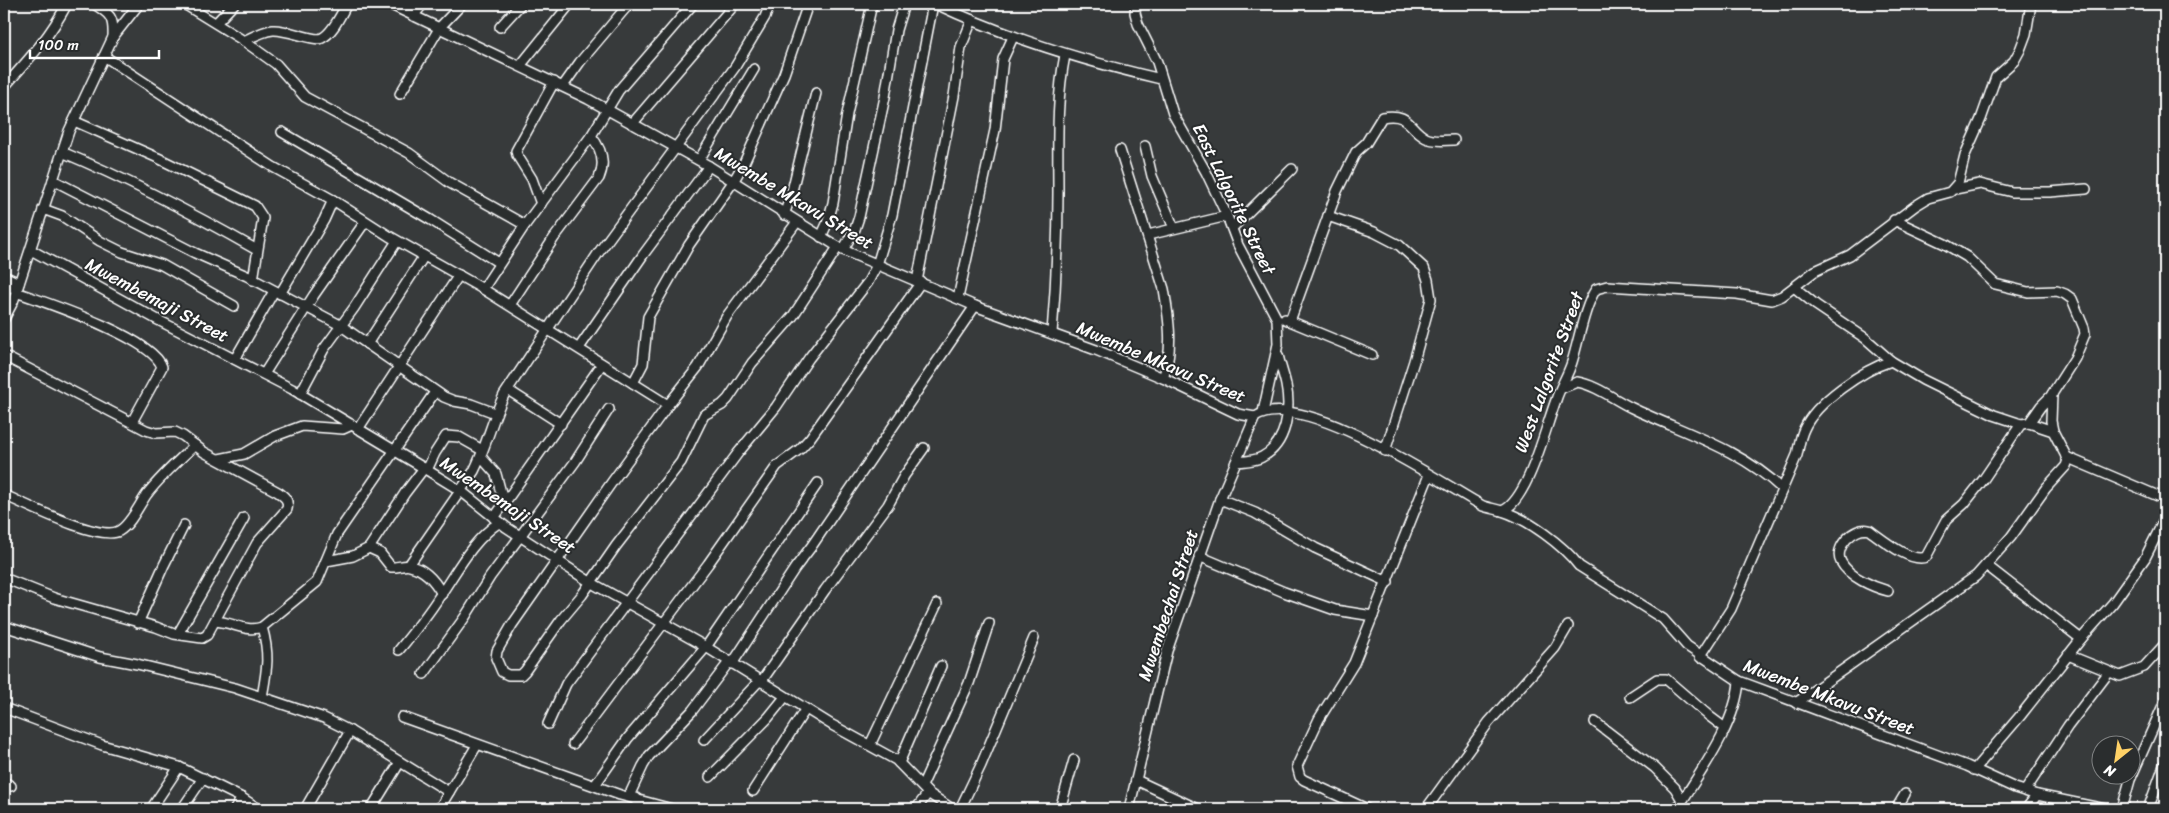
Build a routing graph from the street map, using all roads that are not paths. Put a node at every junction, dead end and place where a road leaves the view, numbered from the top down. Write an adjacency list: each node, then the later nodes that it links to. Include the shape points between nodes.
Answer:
1 (67, 4): 35 (street, via 33,57)
2 (94, 4): 27 (street, via 107,11 112,20)
3 (139, 4): 27 (street)
4 (184, 4): 24 (street)
5 (234, 4): 24 (street)
6 (347, 4): 29 (street, via 323,38 316,40 292,31 275,30)
7 (389, 4): 22 (street, Mwembe Mkavu Street)
8 (423, 4): 22 (street)
9 (462, 4): 25 (street)
10 (522, 4): 26 (street)
11 (570, 4): 32 (street)
12 (629, 4): 36 (street)
13 (693, 4): 39 (street, via 629,76)
14 (735, 4): 41 (street)
15 (770, 4): 45 (street, via 735,67)
16 (808, 4): 53 (street, via 780,83)
17 (872, 4): 69 (street, via 847,114 833,203)
18 (904, 4): 71 (street, via 855,229)
19 (935, 4): 23 (street); 76 (street, via 892,215)
20 (1136, 4): 34 (street, East Lalgorite Street, via 1138,24 1152,50)
21 (2031, 4): 54 (street, via 2023,43 2014,60 1996,78)
22 (413, 16): 25 (street, Mwembe Mkavu Street)
23 (972, 20): 28 (street); 80 (street, via 961,47)
24 (216, 23): 29 (street)
25 (440, 27): 32 (street, Mwembe Mkavu Street); 38 (street)
26 (500, 27)
27 (112, 37): 31 (street)
28 (1013, 37): 30 (street); 86 (street, via 1003,59 996,130)
29 (244, 41): 65 (street, via 276,64 305,97 408,153 450,183)
30 (1066, 55): 34 (street); 96 (street, via 1058,117 1058,263)
31 (104, 56): 40 (street); 56 (street, via 273,167)
32 (520, 66): 36 (street, Mwembe Mkavu Street)
33 (754, 69): 49 (street)
34 (1161, 79): 60 (street, East Lalgorite Street, via 1173,114)
35 (5, 84)
36 (558, 84): 39 (street, Mwembe Mkavu Street); 57 (street, via 516,151 532,179)
37 (816, 93): 59 (street)
38 (400, 94)
39 (606, 109): 41 (street, Mwembe Mkavu Street); 43 (street)
40 (74, 121): 48 (street); 73 (street, via 255,206 263,218)
41 (632, 124): 45 (street, Mwembe Mkavu Street)
42 (282, 132): 75 (street)
43 (590, 136): 57 (street); 87 (street, via 601,150 602,172)
44 (1454, 140): 61 (street, via 1425,138 1400,117 1382,117 1366,143 1356,152)
45 (675, 146): 49 (street, Mwembe Mkavu Street); 95 (street)
46 (1145, 146): 66 (street, via 1152,176)
47 (1120, 150): 68 (street)
48 (62, 152): 52 (street); 73 (street, via 120,178)
49 (699, 160): 50 (street, Mwembe Mkavu Street)
50 (709, 166): 53 (street, Mwembe Mkavu Street); 98 (street)
51 (1292, 169): 67 (street)
52 (53, 180): 58 (street); 79 (street)
53 (734, 182): 59 (street, Mwembe Mkavu Street); 108 (street, via 689,245 648,317 643,364)
54 (1955, 189): 55 (street, West Lalgorite Street, via 1980,184 2012,192); 62 (street, West Lalgorite Street, via 1928,198)
55 (2086, 189)
56 (333, 200): 63 (street); 85 (street, via 324,220)
57 (541, 204): 65 (street)
58 (44, 209): 72 (street); 88 (street, via 62,216 122,252 162,265)
59 (784, 215): 64 (street, Mwembe Mkavu Street)
60 (1227, 216): 66 (street); 67 (street, East Lalgorite Street)
61 (1328, 216): 93 (street); 127 (street, via 1374,232 1399,245 1424,268 1428,280 1431,299)
62 (1894, 220): 82 (street, West Lalgorite Street, via 1850,255 1815,271); 113 (street, via 1967,257 1994,284 2028,292 2056,291 2072,299 2085,334 2075,358)
63 (364, 222): 70 (street); 90 (street)
64 (797, 222): 69 (street, Mwembe Mkavu Street); 114 (street, via 727,316 698,367)
65 (524, 225): 75 (street)
66 (1174, 228): 68 (street)
67 (1232, 228): 91 (street, East Lalgorite Street)
68 (1148, 235): 107 (street, via 1168,311 1169,363)
69 (821, 236): 71 (street, Mwembe Mkavu Street)
70 (397, 240): 74 (street); 94 (street)
71 (841, 248): 76 (street, Mwembe Mkavu Street); 154 (street, via 728,399 704,415 681,462)
72 (31, 250): 83 (street); 102 (street, Mwembemaji Street)
73 (257, 250): 79 (street)
74 (424, 256): 77 (street); 97 (street)
75 (499, 263): 84 (street)
76 (877, 265): 80 (street, Mwembe Mkavu Street); 158 (street, via 776,407)
77 (459, 275): 84 (street); 105 (street)
78 (4, 276): 83 (street)
79 (254, 280): 85 (street)
80 (919, 281): 86 (street, Mwembe Mkavu Street); 163 (street, via 810,438 777,466)
81 (4, 286): 83 (street)
82 (1794, 287): 103 (street, via 1816,306 1865,338); 109 (street, West Lalgorite Street, via 1772,300 1737,294 1596,289)
83 (17, 288): 92 (street); 119 (street, via 101,324 152,352 160,360 162,367)
84 (483, 289): 87 (street)
85 (277, 292): 90 (street); 102 (street)
86 (958, 298): 89 (street, Mwembe Mkavu Street)
87 (510, 305): 95 (street)
88 (234, 306)
89 (975, 306): 96 (street, Mwembe Mkavu Street); 176 (street)
90 (306, 308): 94 (street); 106 (street)
91 (1275, 315): 93 (street); 99 (street, East Lalgorite Street)
92 (4, 319)
93 (1290, 321): 101 (street)
94 (340, 326): 97 (street); 112 (street)
95 (548, 328): 98 (street); 110 (street)
96 (1052, 333): 107 (street, Mwembe Mkavu Street)
97 (367, 344): 105 (street)
98 (579, 348): 104 (street)
99 (1277, 351): 116 (street, via 1286,383); 118 (street, East Lalgorite Street)
100 (4, 356): 119 (street)
101 (1372, 356)
102 (235, 360): 106 (street, Mwembemaji Street)
103 (1890, 361): 121 (street, via 1985,412); 135 (street, via 1853,380 1815,411 1804,428 1797,456)
104 (602, 364): 108 (street); 120 (street)
105 (400, 366): 111 (street); 122 (street)
106 (264, 374): 112 (street, Mwembemaji Street)
107 (1163, 378): 118 (street, Mwembe Mkavu Street, via 1238,414)
108 (633, 383): 114 (street)
109 (1562, 388): 135 (street, via 1577,382 1596,389 1641,413 1731,452 1756,467); 141 (street, West Lalgorite Street, via 1524,487 1510,508)
110 (508, 390): 117 (street); 120 (street)
111 (435, 392): 117 (street); 126 (street)
112 (300, 394): 122 (street, Mwembemaji Street)
113 (2052, 394): 121 (street); 123 (street)
114 (668, 405): 149 (street)
115 (609, 409): 146 (street, via 575,462)
116 (1289, 412): 118 (street, Mwembe Mkavu Street, via 1274,410); 127 (street, Mwembe Mkavu Street, via 1335,424); 131 (street, via 1274,448 1261,458)
117 (495, 414): 128 (street)
118 (1259, 414): 131 (street, Mwembechai Street)
119 (132, 422): 124 (street, via 146,430 175,432)
120 (561, 424): 140 (street)
121 (2025, 424): 123 (street); 156 (street, via 1964,504 1946,520 1926,557 1902,553 1864,529 1853,534 1839,550 1844,567 1871,585)
122 (355, 427): 126 (street, Mwembemaji Street); 130 (street, via 302,426 274,436 244,454)
123 (2052, 430): 129 (street)
124 (196, 445): 130 (street); 137 (street, via 147,493 121,530 114,533 79,527)
125 (924, 448): 180 (street, via 888,505)
126 (394, 450): 132 (street, Mwembemaji Street); 150 (street, via 337,534)
127 (1385, 450): 133 (street, Mwembe Mkavu Street)
128 (482, 453): 132 (street, via 459,437 446,436); 136 (street); 140 (street, via 496,474)
129 (2066, 456): 139 (street); 152 (street, via 2066,466)
130 (219, 460): 161 (street, via 278,492 288,504 257,543)
131 (1236, 462): 138 (street, Mwembechai Street)
132 (426, 469): 136 (street, Mwembemaji Street); 147 (street, via 405,493)
133 (1429, 475): 141 (street, Mwembe Mkavu Street, via 1483,506); 155 (street)
134 (818, 483): 172 (street)
135 (1782, 489): 175 (street, via 1731,609)
136 (461, 491): 144 (street, Mwembemaji Street); 151 (street)
137 (4, 495)
138 (1220, 499): 148 (street, Mwembechai Street); 155 (street)
139 (2165, 499)
140 (504, 504): 144 (street)
141 (1502, 511): 175 (street, Mwembe Mkavu Street, via 1529,524 1569,553 1579,566 1663,619)
142 (244, 518): 168 (street)
143 (2165, 518): 170 (street, via 2145,558)
144 (497, 520): 146 (street, Mwembemaji Street); 157 (street, via 477,541)
145 (184, 525): 162 (street)
146 (520, 536): 149 (street, Mwembemaji Street); 179 (street)
147 (369, 548): 150 (street, via 354,556); 151 (street, via 380,553 390,567)
148 (1199, 556): 160 (street, via 1335,610); 206 (street, Mwembechai Street, via 1167,651)
149 (558, 559): 154 (street, Mwembemaji Street); 154 (street, via 497,651 496,658 502,672 515,676 525,671)
150 (326, 561): 167 (street, via 316,582)
151 (409, 565): 157 (street, via 435,581)
152 (1986, 565): 170 (street); 186 (street, via 1957,591)
153 (4, 578): 162 (street, via 54,598)
154 (590, 582): 158 (street, Mwembemaji Street)
155 (1388, 582): 160 (street)
156 (1888, 591)
157 (442, 594): 173 (street)
158 (628, 602): 163 (street, Mwembemaji Street); 191 (street, via 566,684)
159 (937, 604): 197 (street)
160 (1372, 616): 232 (street, via 1354,663 1319,720 1297,766 1304,780)
161 (215, 621): 167 (street, via 228,621 254,630); 168 (street, via 204,637)
162 (138, 623): 168 (street)
163 (664, 623): 172 (street, Mwembemaji Street); 195 (street)
164 (989, 623): 208 (street, via 969,683)
165 (4, 626): 182 (street, via 100,657)
166 (1568, 626): 233 (street, via 1555,648 1489,722)
167 (262, 627): 182 (street, via 268,647)
168 (178, 634)
169 (1034, 638): 228 (street)
170 (2081, 639): 174 (street)
171 (2165, 644): 178 (street, via 2140,669 2120,676)
172 (706, 647): 176 (street, Mwembemaji Street); 207 (street, via 628,738)
173 (399, 650)
174 (2068, 655): 178 (street); 203 (street)
175 (1700, 657): 181 (street, Mwembe Mkavu Street)
176 (730, 663): 180 (street, Mwembemaji Street); 214 (street, via 692,711 649,756 642,766)
177 (941, 666): 200 (street)
178 (2109, 672): 210 (street)
179 (424, 674)
180 (760, 681): 183 (street, Mwembemaji Street); 194 (street)
181 (1739, 681): 186 (street, Mwembe Mkavu Street); 192 (street, via 1736,702)
182 (262, 697): 193 (street, via 324,718)
183 (785, 697): 188 (street, Mwembemaji Street); 204 (street)
184 (1630, 697): 192 (street, via 1657,679 1666,679)
185 (2165, 702): 237 (street, via 2130,780)
186 (1796, 703): 203 (street, Mwembe Mkavu Street)
187 (4, 708): 202 (street, via 102,745)
188 (805, 710): 197 (street, Mwembemaji Street); 209 (street)
189 (402, 717): 196 (street)
190 (1596, 722): 216 (street, via 1655,768 1675,788)
191 (548, 724)
192 (1725, 728): 216 (street)
193 (350, 731): 199 (street); 221 (street)
194 (704, 740)
195 (573, 744)
196 (478, 745): 207 (street); 211 (street)
197 (870, 745): 200 (street, Mwembemaji Street)
198 (1074, 760): 229 (street)
199 (400, 762): 211 (street); 222 (street)
200 (899, 763): 208 (street, Mwembemaji Street)
201 (2165, 763): 238 (street)
202 (179, 767): 205 (street); 217 (street)
203 (1974, 770): 210 (street, Mwembe Mkavu Street)
204 (710, 777)
205 (203, 778): 215 (street); 218 (street)
206 (1136, 780): 230 (street, Mwembechai Street); 231 (street)
207 (595, 785): 214 (street)
208 (925, 789): 226 (street); 227 (street, Mwembemaji Street)
209 (754, 791)
210 (2025, 791): 213 (street, Mwembe Mkavu Street)
211 (449, 792): 223 (street)
212 (1905, 794): 234 (street)
213 (2037, 795): 235 (street); 236 (street, Mwembe Mkavu Street)
214 (633, 797): 224 (street); 225 (street)
215 (242, 798): 219 (street); 220 (street)
216 (1681, 805)
217 (151, 809)
218 (182, 809)
219 (235, 809)
220 (259, 809)
221 (305, 809)
222 (371, 809)
223 (438, 809)
224 (638, 809)
225 (672, 809)
226 (916, 809)
227 (952, 809)
228 (960, 809)
229 (1060, 809)
230 (1129, 809)
231 (1198, 809)
232 (1367, 809)
233 (1426, 809)
234 (1896, 809)
235 (2026, 809)
236 (2105, 809)
237 (2122, 809)
238 (2148, 809)

